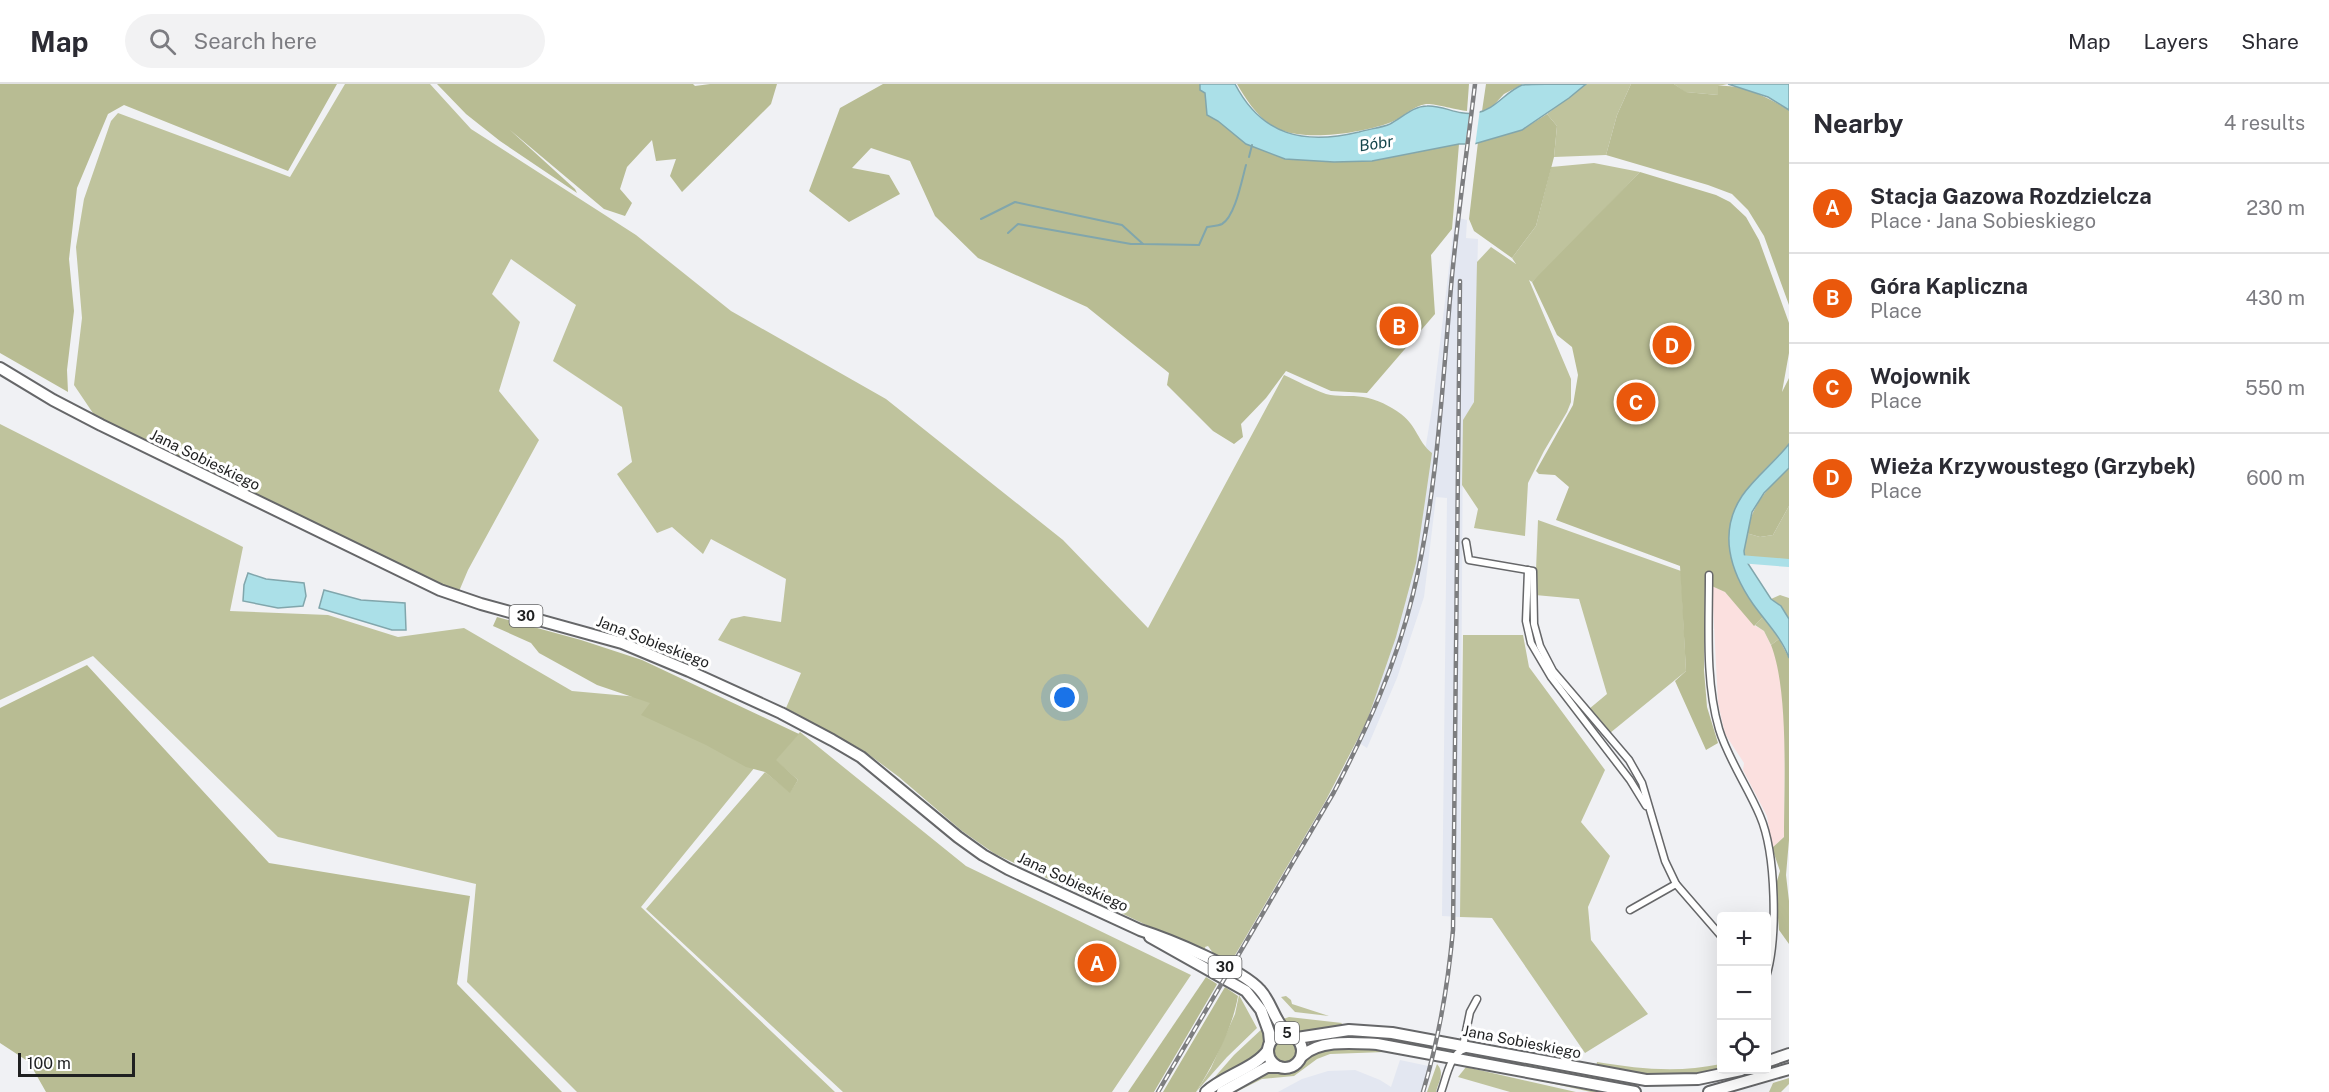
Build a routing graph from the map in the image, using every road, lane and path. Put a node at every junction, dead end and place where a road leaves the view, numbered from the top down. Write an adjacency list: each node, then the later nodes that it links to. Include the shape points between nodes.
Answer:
1 (0, 368): 8 (main road, Jana Sobieskiego / 30, via 101,425 440,590 622,643 799,722 861,757 983,855)
2 (1466, 542): 3 (street, via 1469,560)
3 (1528, 570): 5 (street, via 1526,621 1531,643 1551,677); 5 (street, via 1533,571 1534,624 1546,658 1629,760 1642,783)
4 (1709, 575): 10 (street, via 1713,705 1720,732 1761,817 1773,872)
5 (1650, 812): 6 (street)
6 (1676, 884): 7 (street); 9 (street)
7 (1630, 910)
8 (1140, 930): 12 (main road, Jana Sobieskiego / 30, via 1165,938 1249,980 1263,993 1278,1024); 15 (main road, Jana Sobieskiego / 30, via 1246,991 1261,1010 1269,1032)
9 (1717, 931)
10 (1769, 966)
11 (1477, 999): 16 (street)
12 (1287, 1033): 13 (main road, 5); 15 (main road, 5, via 1277,1035)
13 (1298, 1038): 14 (main road, Jana Sobieskiego / 5, via 1349,1030); 19 (main road, 5)
14 (1433, 1040): 16 (main road, Jana Sobieskiego / 5); 20 (street, via 1448,1047)
15 (1269, 1046): 22 (main road, 5, via 1269,1058); 27 (main road, 5, via 1262,1057)
16 (1463, 1046): 17 (main road, Jana Sobieskiego / 5)
17 (1478, 1049): 20 (street, via 1461,1050); 25 (main road, Jana Sobieskiego / 5, via 1646,1080 1698,1079)
18 (1789, 1054): 21 (main road)
19 (1302, 1056): 20 (main road, Jana Sobieskiego / 5, via 1309,1050 1357,1043); 22 (main road, 5, via 1293,1066)
20 (1454, 1057): 29 (street); 30 (main road, Jana Sobieskiego / 5)
21 (1771, 1061)
22 (1279, 1067): 28 (main road, 5, via 1267,1067)
23 (1789, 1069): 24 (main road)
24 (1771, 1072)
25 (1722, 1074)
26 (1756, 1074): 31 (main road)
27 (1206, 1092)
28 (1222, 1092)
29 (1441, 1092)
30 (1635, 1092)
31 (1709, 1092)

